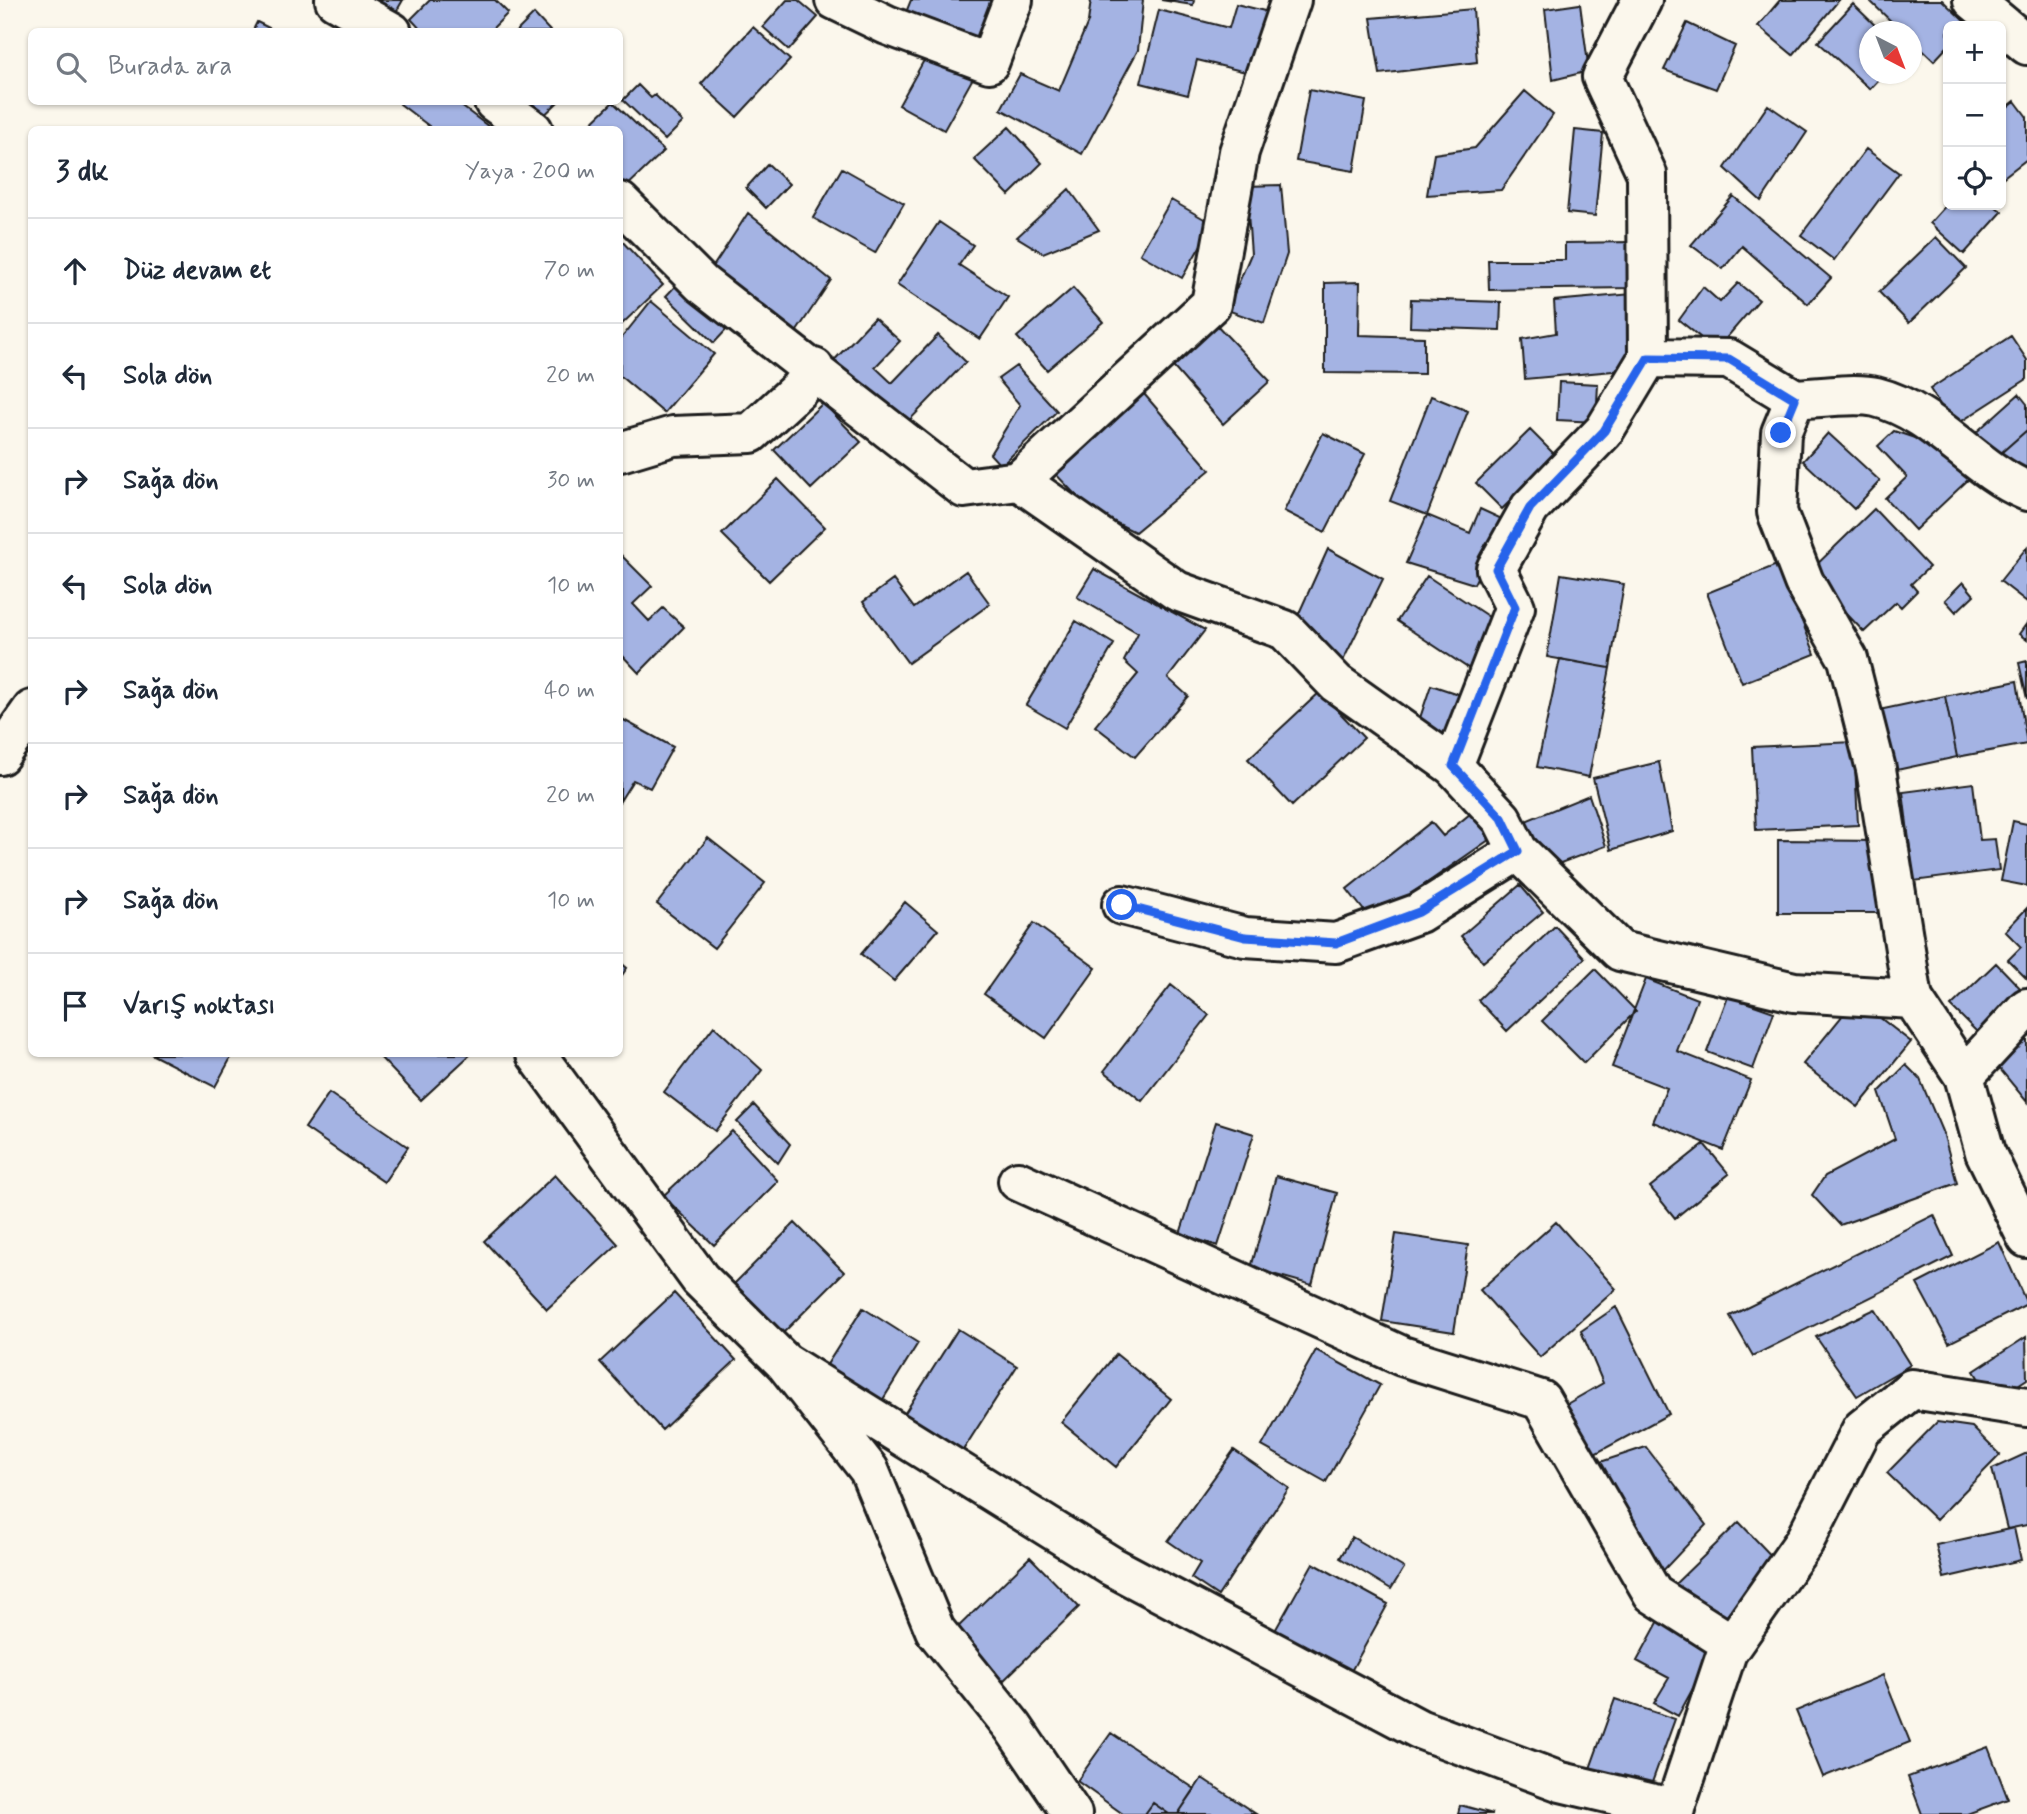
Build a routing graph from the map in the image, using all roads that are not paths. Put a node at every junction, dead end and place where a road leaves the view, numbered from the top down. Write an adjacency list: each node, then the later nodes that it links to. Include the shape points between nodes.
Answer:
1 (335, 0): 7 (street)
2 (835, 0): 3 (street, via 989,63)
3 (1013, 0)
4 (1291, 0): 16 (street, via 1239,152 1211,304)
5 (1642, 0): 12 (street, via 1602,77 1647,174)
6 (1973, 0): 8 (street)
7 (385, 28)
8 (2027, 45)
9 (498, 105): 10 (street)
10 (527, 126)
11 (623, 205): 13 (street, via 702,284)
12 (1648, 358): 14 (street, via 1729,359); 20 (street, via 1604,431 1530,508 1496,569 1515,607)
13 (814, 368): 15 (street, via 751,432 673,436); 16 (street, via 964,488)
14 (1795, 399): 17 (street, via 1874,396 1913,410 2006,482); 23 (street, via 1781,433 1777,512 1804,582 1848,659 1876,769)
15 (623, 451)
16 (1019, 481): 20 (street, via 1177,591 1285,630 1336,682)
17 (2027, 491)
18 (28, 716): 19 (street)
19 (0, 755)
20 (1453, 766): 21 (street, via 1502,818)
21 (1518, 851): 22 (street, via 1419,912 1336,943 1245,937); 23 (street, via 1620,951 1794,992)
22 (1122, 905)
23 (1913, 999): 26 (street)
24 (2027, 1008): 26 (street)
25 (538, 1057): 29 (street, via 700,1279)
26 (1964, 1076): 28 (street, via 1985,1152)
27 (1018, 1181): 31 (street, via 1402,1356 1541,1400 1653,1594)
28 (2027, 1238)
29 (785, 1363): 32 (street, via 1111,1566 1419,1729 1561,1782); 33 (street, via 869,1470 935,1630 1013,1727)
30 (2027, 1406): 31 (street, via 1912,1389 1862,1429 1804,1542)
31 (1732, 1644): 32 (street)
32 (1674, 1811)
33 (1072, 1814)

